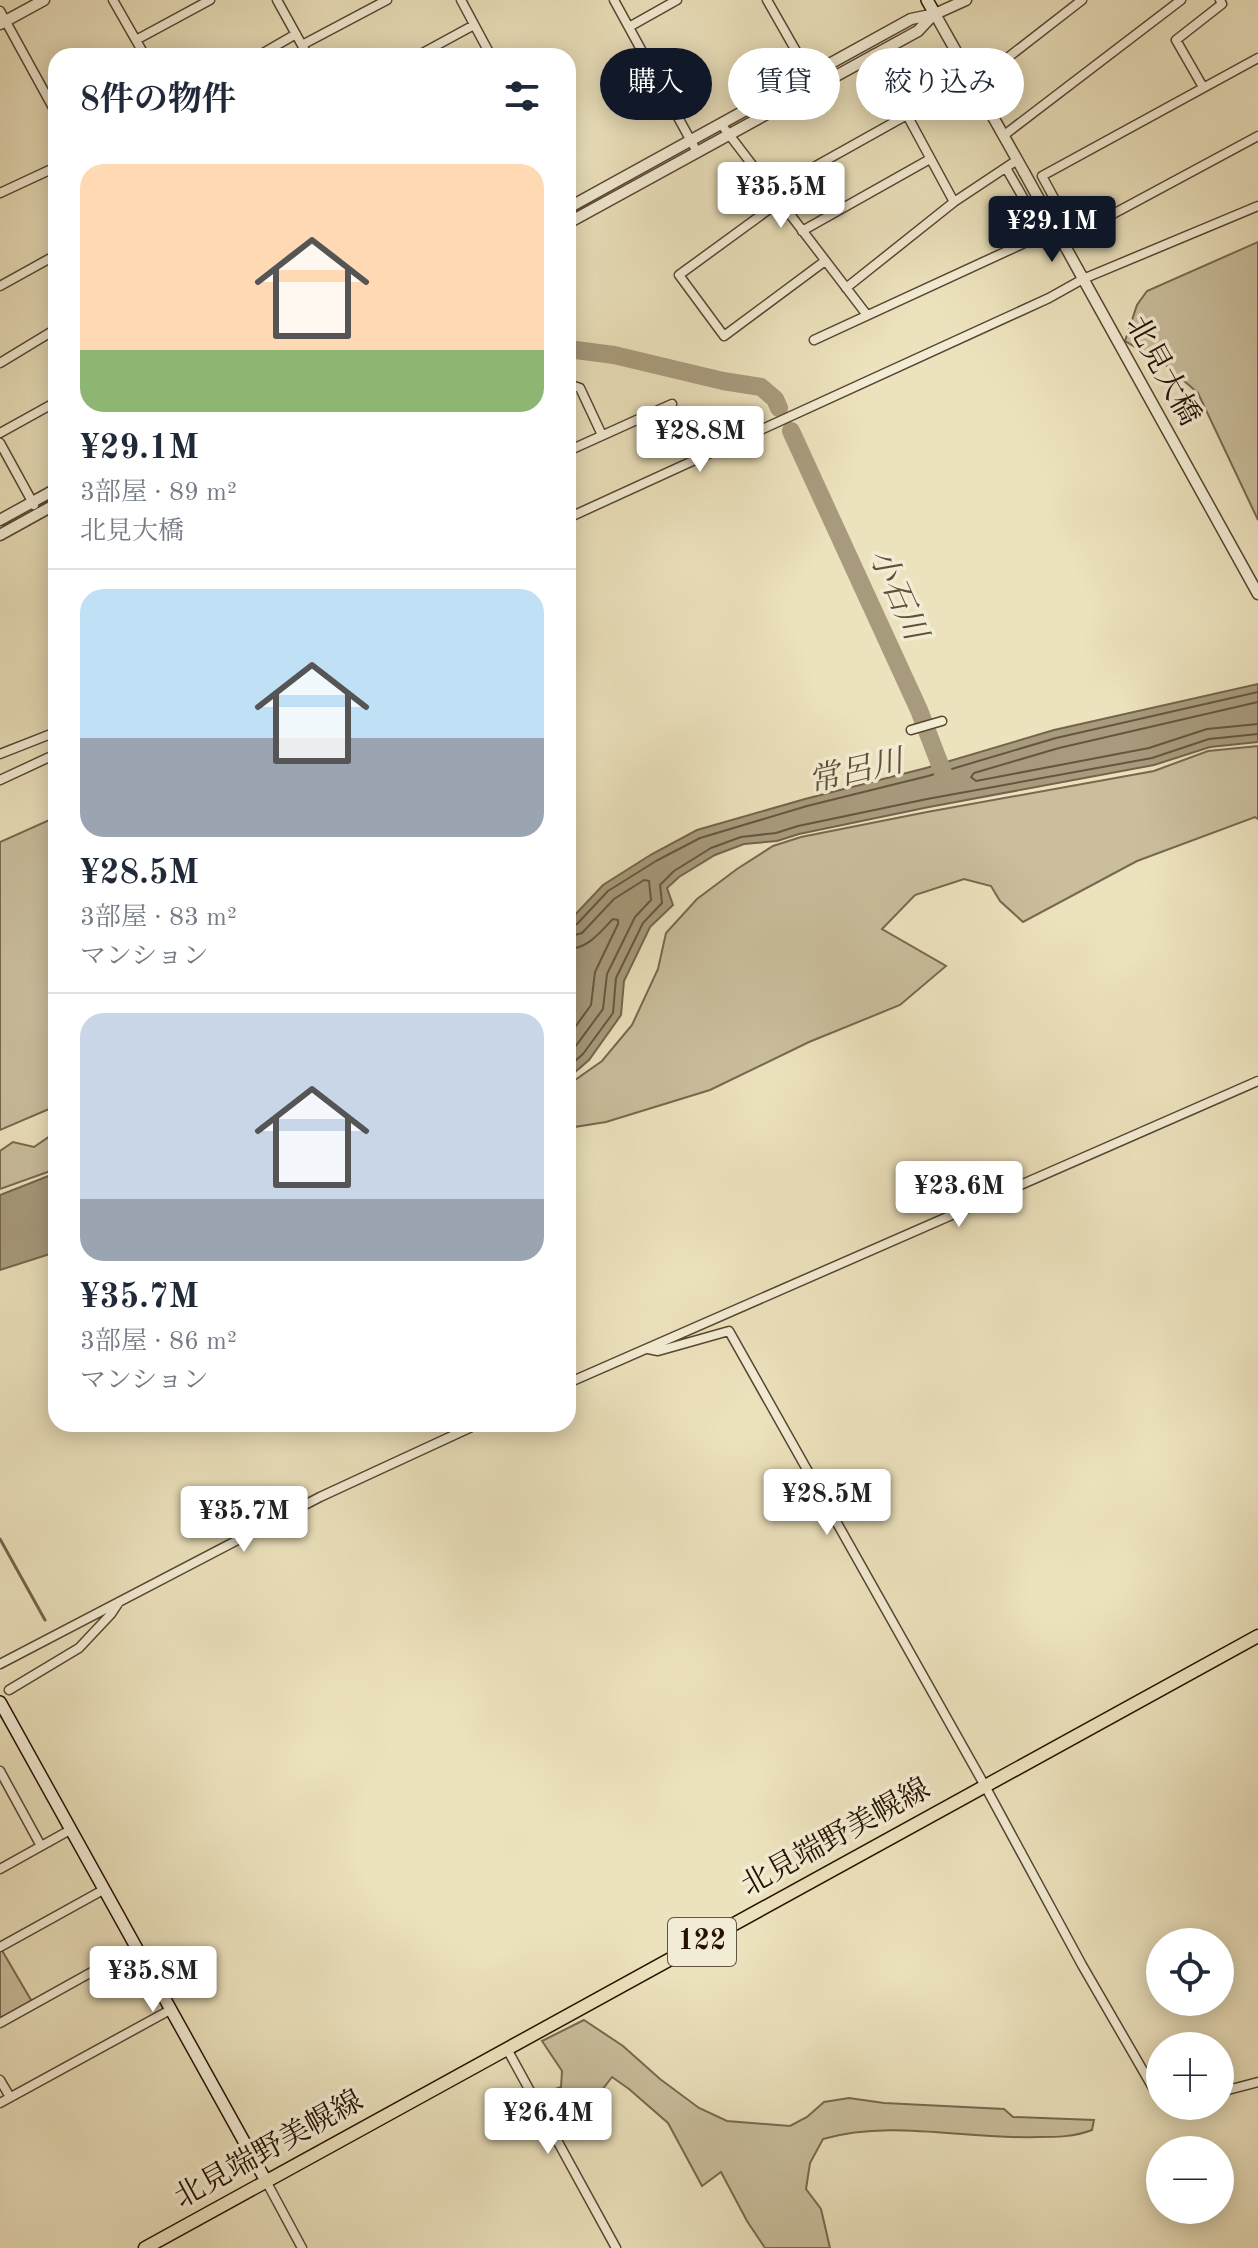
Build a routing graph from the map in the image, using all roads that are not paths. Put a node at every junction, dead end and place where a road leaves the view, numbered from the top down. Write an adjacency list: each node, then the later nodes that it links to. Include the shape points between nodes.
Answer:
1 (44, 0): 16 (street)
2 (113, 0): 20 (street)
3 (210, 0): 20 (street)
4 (277, 0): 19 (street)
5 (387, 0): 21 (street)
6 (461, 0): 17 (street)
7 (614, 0): 18 (street)
8 (677, 0): 18 (street)
9 (927, 0): 15 (main road)
10 (966, 0): 15 (street)
11 (1082, 0): 30 (street)
12 (1181, 0): 42 (street)
13 (1220, 0): 33 (street, via 1222,4 1176,40)
14 (772, 2): 27 (street)
15 (935, 14): 28 (street, via 918,31); 29 (street, 北見大橋); 31 (street, via 911,19)
16 (2, 19): 34 (street)
17 (474, 25): 25 (street); 26 (street)
18 (629, 27): 44 (street)
19 (296, 34): 21 (street); 23 (street)
20 (136, 40): 22 (street)
21 (302, 45): 24 (street)
22 (140, 48)
23 (272, 48)
24 (304, 48)
25 (432, 48)
26 (487, 48)
27 (795, 48)
28 (885, 48)
29 (955, 48)
30 (1020, 48)
31 (840, 58)
32 (1258, 58): 33 (street)
33 (1203, 87): 61 (street, via 1042,176)
34 (48, 99)
35 (728, 120): 40 (street)
36 (754, 120): 41 (street)
37 (898, 120): 50 (street)
38 (910, 120): 46 (street)
39 (995, 120): 42 (street, 北見大橋)
40 (721, 124): 41 (street); 44 (street)
41 (729, 134): 45 (street); 50 (street)
42 (1003, 136): 47 (street, 北見大橋)
43 (1258, 136): 61 (street)
44 (691, 140): 45 (street); 52 (street)
45 (697, 152): 57 (street)
46 (930, 159): 54 (street); 59 (street)
47 (1017, 160): 48 (street); 64 (street, 北見大橋, bridge)
48 (1006, 168): 54 (street); 60 (street)
49 (48, 171): 51 (street)
50 (771, 191): 53 (street)
51 (0, 193)
52 (576, 200)
53 (779, 202): 59 (street); 63 (street, via 679,275 724,336)
54 (954, 202): 66 (street)
55 (1258, 206): 64 (street)
56 (576, 212): 57 (street)
57 (579, 217): 58 (street)
58 (576, 219)
59 (802, 231): 63 (street)
60 (1044, 234): 61 (street, via 1051,248); 67 (street)
61 (1074, 235)
62 (48, 259): 65 (street)
63 (825, 261): 66 (street)
64 (1083, 278): 82 (street); 85 (street, 北見大橋)
65 (0, 286)
66 (846, 288): 67 (street)
67 (867, 315): 69 (street)
68 (48, 334): 70 (street)
69 (814, 340)
70 (0, 363)
71 (576, 387): 75 (street)
72 (672, 404): 75 (street)
73 (48, 406): 74 (street)
74 (0, 433)
75 (602, 435): 77 (street)
76 (0, 443): 79 (street)
77 (576, 447)
78 (48, 493): 79 (street)
79 (32, 502): 81 (street); 83 (street)
80 (48, 508): 81 (street)
81 (39, 513): 84 (street)
82 (576, 514)
83 (0, 520)
84 (0, 535)
85 (1258, 594)
86 (942, 721): 87 (street)
87 (911, 730)
88 (48, 735): 89 (street)
89 (0, 754)
90 (48, 758): 91 (street)
91 (0, 780)
92 (1258, 1081): 93 (street)
93 (648, 1349): 94 (street); 102 (street, via 658,1351 729,1331)
94 (576, 1380)
95 (461, 1432): 96 (street)
96 (120, 1600): 98 (street); 99 (street, via 79,1648)
97 (1258, 1636): 102 (main road, 北見端野美幌線 / 122)
98 (0, 1664)
99 (9, 1690)
100 (3, 1708): 103 (main road)
101 (0, 1771): 104 (street)
102 (985, 1786): 111 (main road, 北見端野美幌線 / 122); 112 (street)
103 (70, 1830): 104 (street); 106 (main road)
104 (41, 1846): 105 (street)
105 (0, 1869)
106 (103, 1890): 107 (street); 108 (main road)
107 (0, 1947)
108 (135, 1948): 109 (main road); 110 (street)
109 (170, 2010): 116 (street); 118 (main road)
110 (0, 2023)
111 (507, 2049): 118 (main road, 北見端野美幌線 / 122); 121 (street)
112 (1146, 2076)
113 (0, 2080): 116 (street)
114 (1258, 2082): 115 (street)
115 (1234, 2088)
116 (10, 2097): 117 (street)
117 (0, 2103)
118 (266, 2181): 119 (main road, 北見端野美幌線 / 122); 120 (street)
119 (145, 2248)
120 (302, 2248)
121 (616, 2248)

